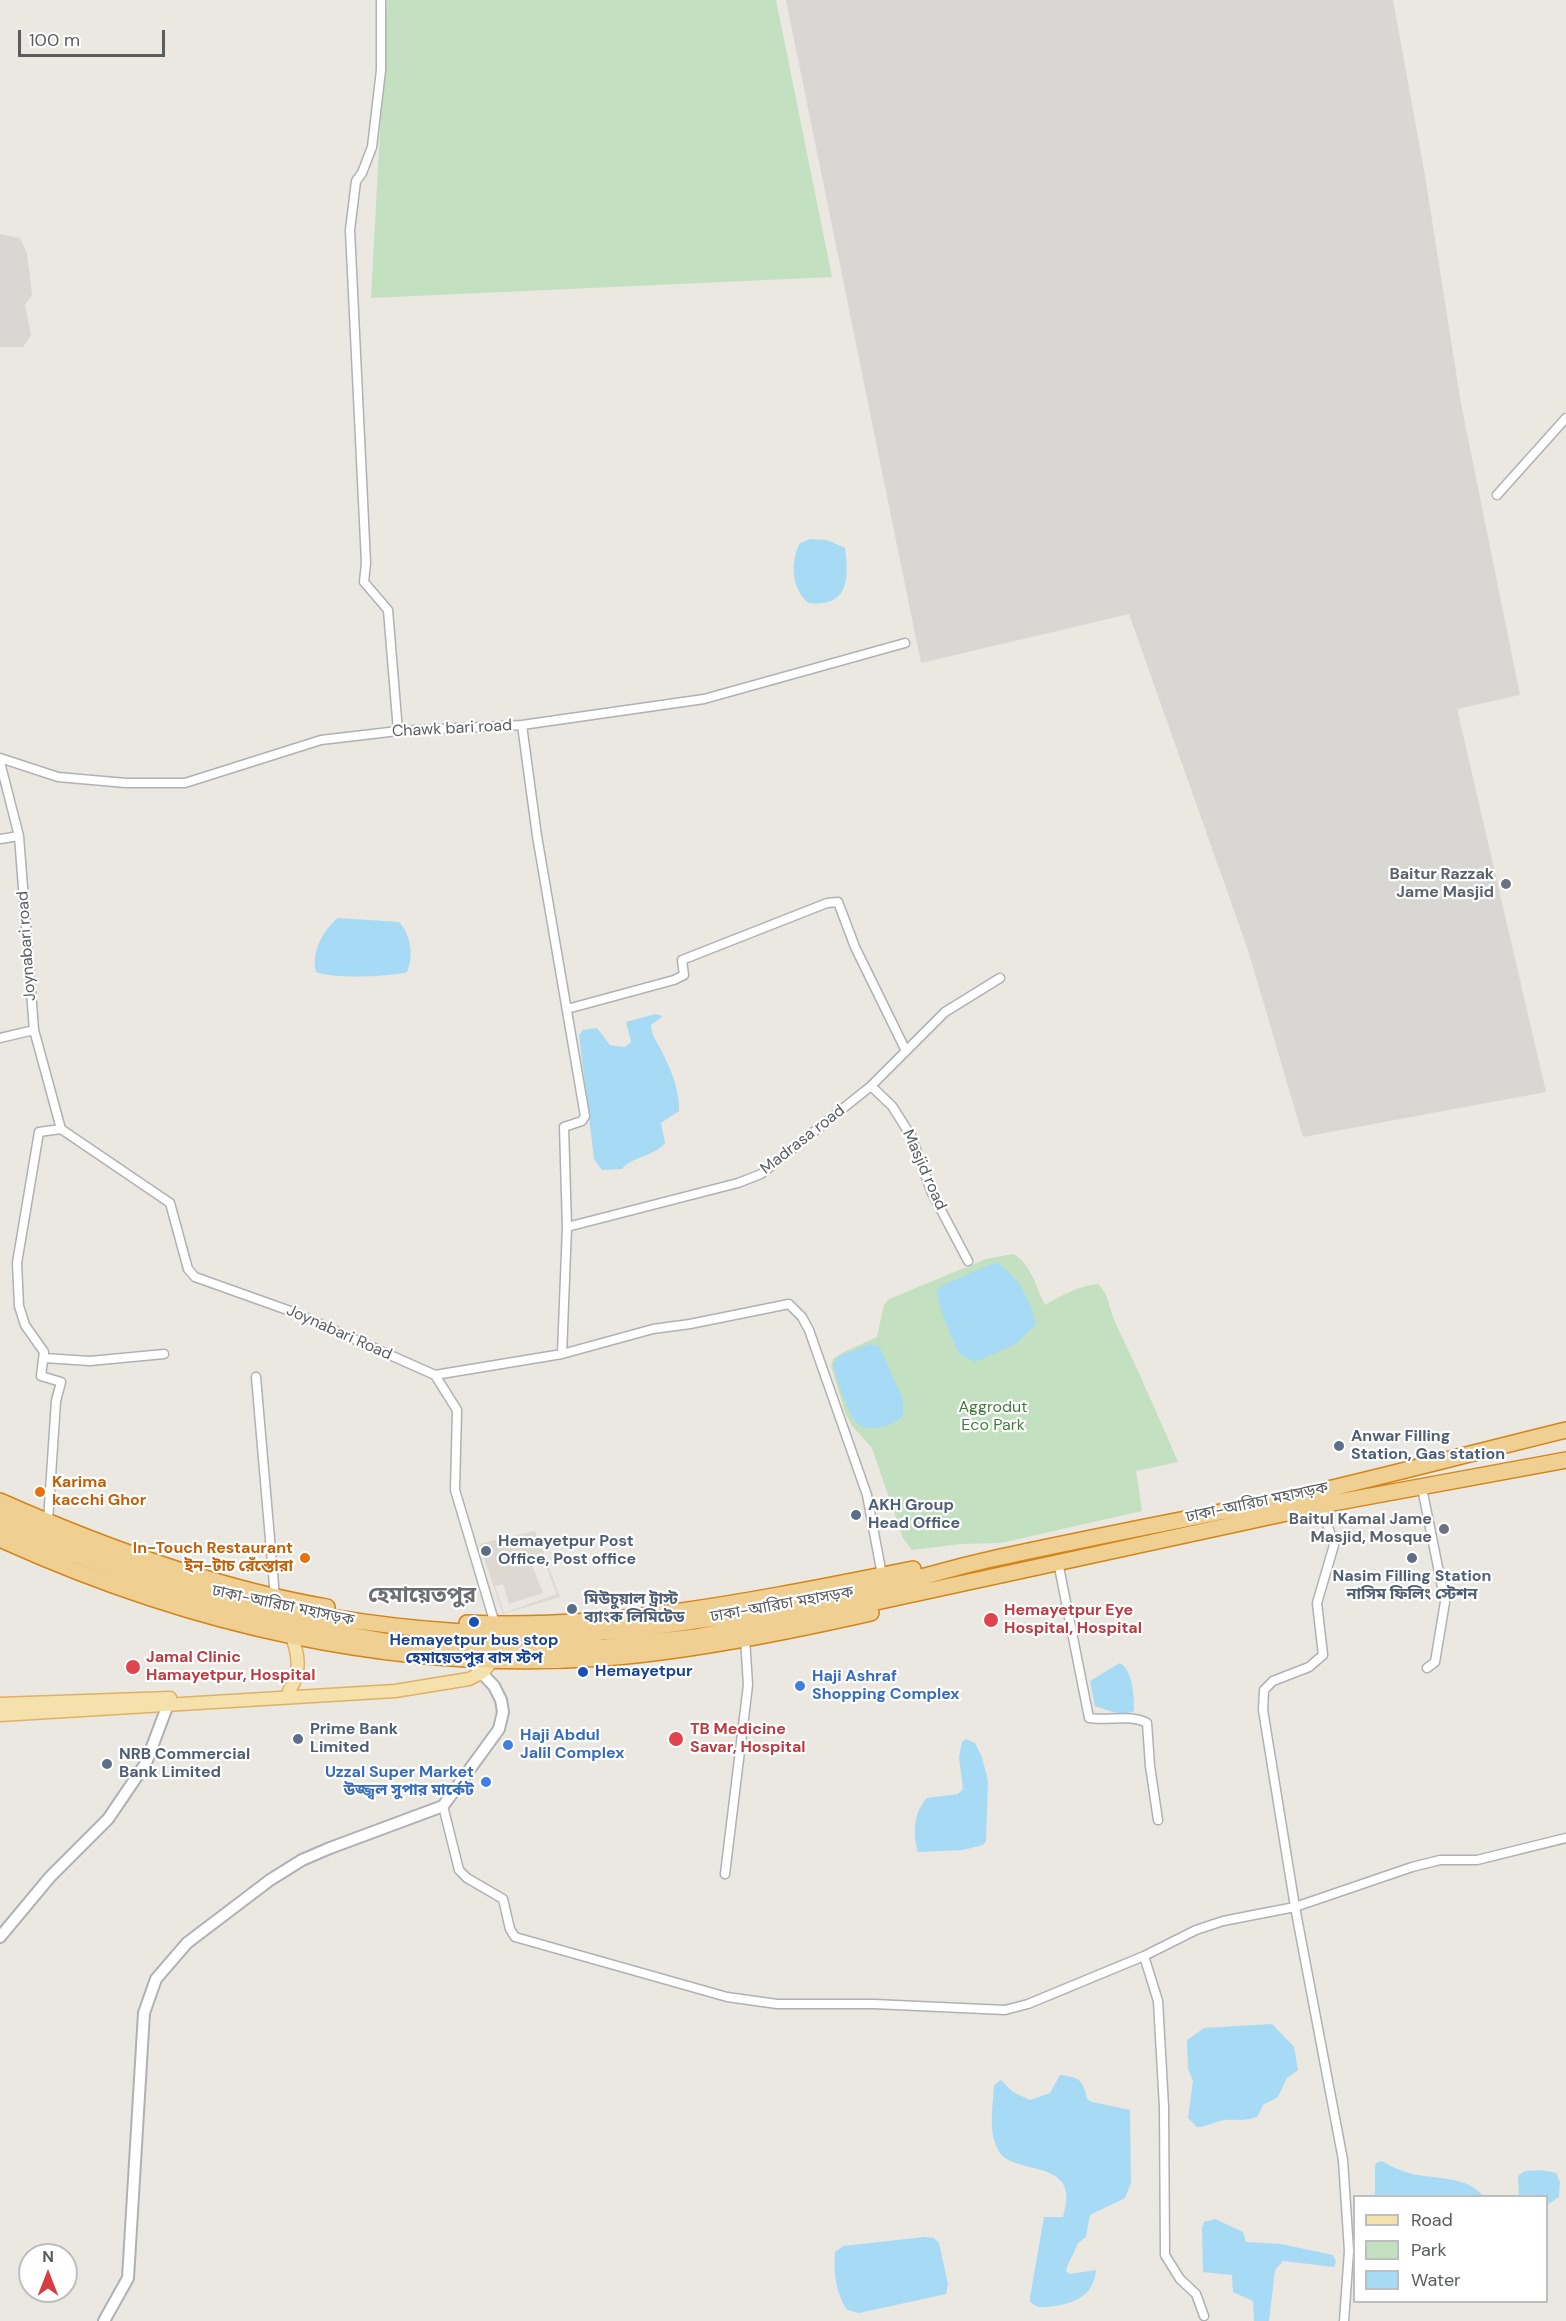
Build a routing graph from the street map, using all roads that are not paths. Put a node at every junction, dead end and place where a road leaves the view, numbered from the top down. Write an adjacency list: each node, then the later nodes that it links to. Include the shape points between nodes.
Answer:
1 (381, 0): 6 (street, via 381,70 372,147 363,174 356,181 350,230 360,385 364,582 388,610)
2 (1566, 418): 3 (street)
3 (1497, 495)
4 (905, 643): 5 (street, Chawk bari road, via 704,699)
5 (522, 725): 6 (street, Chawk bari road); 11 (street)
6 (398, 731): 7 (street, Chawk bari road, via 321,740 186,783 58,777)
7 (0, 760): 8 (street, Joynabari road)
8 (19, 836): 9 (street); 12 (street, Joynabari road)
9 (0, 839)
10 (1000, 978): 14 (street, Madrasa road, via 945,1012)
11 (567, 1009): 14 (street, via 674,980 684,975 682,960 838,902 855,948); 17 (street, via 585,1116 582,1121 564,1127)
12 (34, 1030): 13 (street); 16 (street, Joynabari road)
13 (0, 1038)
14 (906, 1051): 15 (street, Madrasa road)
15 (871, 1086): 17 (street, Madrasa road, via 761,1174); 18 (street, Masjid road, via 892,1106 911,1136 932,1193)
16 (61, 1129): 21 (street, via 39,1132 17,1263 25,1325); 22 (street, Joynabari Road, via 170,1203 188,1269 195,1277 293,1312)
17 (567, 1227): 20 (street)
18 (968, 1261)
19 (164, 1354): 21 (street, via 90,1361)
20 (562, 1354): 22 (street); 35 (street, via 652,1329 784,1304 792,1306 809,1330 860,1472)
21 (44, 1355): 30 (street, via 40,1376 61,1382 56,1401)
22 (435, 1375): 38 (street, via 457,1410 455,1490)
23 (256, 1377): 37 (street)
24 (1566, 1430): 33 (highway, ঢাকা-আরিচা মহাসড়ক, via 1309,1493)
25 (1566, 1460): 26 (highway, ঢাকা-আরিচা মহাসড়ক)
26 (1422, 1488): 28 (highway, ঢাকা-আরিচা মহাসড়ক); 42 (street, via 1445,1602 1436,1662)
27 (0, 1501): 30 (highway)
28 (1321, 1505): 34 (highway, ঢাকা-আরিচা মহাসড়ক); 51 (street, via 1334,1545 1317,1603 1323,1655 1309,1667 1273,1681 1264,1690 1263,1710)
29 (0, 1512): 33 (highway, ঢাকা-আরিচা মহাসড়ক, via 206,1591 354,1622 498,1635 569,1634 694,1621 794,1605)
30 (48, 1521): 37 (highway, via 195,1574)
31 (0, 1526): 36 (highway, ঢাকা-আরিচা মহাসড়ক, via 194,1600 297,1626 395,1643 489,1649 606,1647 694,1637)
32 (0, 1539): 39 (highway, via 213,1618)
33 (981, 1561): 35 (highway)
34 (1058, 1562): 36 (highway, ঢাকা-আরিচা মহাসড়ক); 48 (street, via 1089,1718 1140,1718 1148,1723)
35 (882, 1575): 38 (highway, via 632,1618)
36 (988, 1577): 40 (highway, via 959,1594)
37 (275, 1597): 38 (highway, via 372,1615)
38 (495, 1624)
39 (292, 1637): 41 (highway); 43 (main road, via 298,1665 297,1680)
40 (744, 1637): 41 (highway, via 654,1653); 50 (street, via 748,1685)
41 (483, 1665): 43 (main road, via 394,1683); 44 (main road, via 468,1679 395,1691); 47 (street, via 501,1700 499,1729)
42 (1427, 1668)
43 (289, 1691): 44 (main road)
44 (167, 1703): 45 (main road); 46 (main road); 52 (street, via 146,1763 108,1819 50,1877)
45 (0, 1704)
46 (0, 1715)
47 (443, 1806): 53 (street, via 459,1870 503,1899 515,1936 727,1996 777,2004 1005,2010); 55 (street, via 303,1860 187,1943 156,1979 144,2013 129,2278)
48 (1158, 1820)
49 (1566, 1838): 51 (street, via 1477,1860 1440,1860 1412,1867)
50 (725, 1874)
51 (1295, 1907): 53 (street, via 1223,1921); 56 (street, via 1342,2160 1349,2251)
52 (0, 1937)
53 (1144, 1956): 54 (street, via 1158,2001 1164,2107 1165,2255 1180,2279 1197,2294)
54 (1204, 2316)
55 (104, 2321)
56 (1344, 2321)

